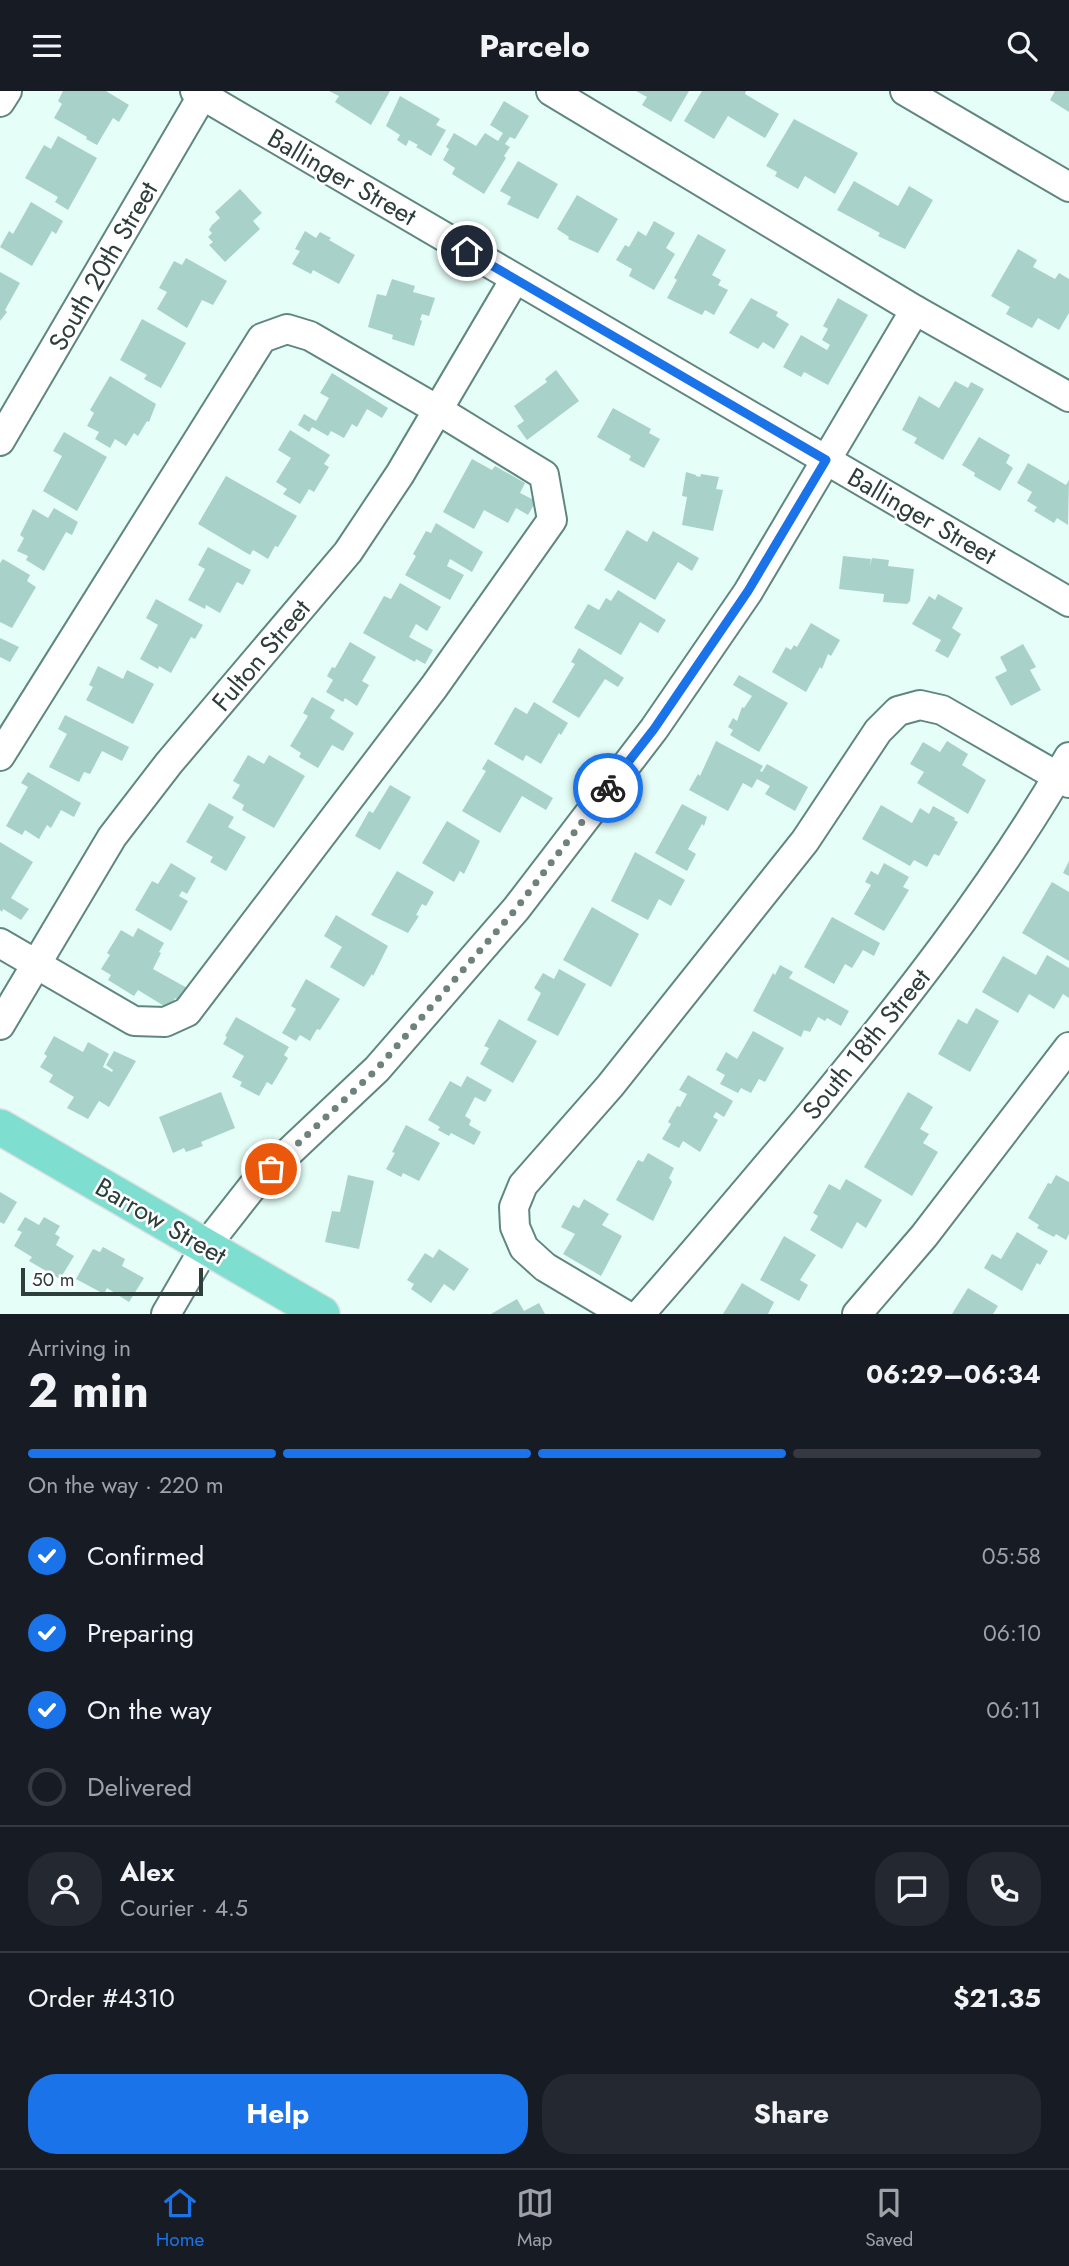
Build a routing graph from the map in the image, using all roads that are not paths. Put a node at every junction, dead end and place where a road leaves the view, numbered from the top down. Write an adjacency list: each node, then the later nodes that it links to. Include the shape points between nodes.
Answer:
1 (7, 91): 5 (street)
2 (551, 91): 8 (street)
3 (905, 91): 6 (street)
4 (201, 92): 7 (street, Ballinger Street); 11 (street, South 20th Street)
5 (0, 103)
6 (1069, 187)
7 (515, 279): 10 (street, Fulton Street); 12 (street, Ballinger Street)
8 (915, 310): 9 (street); 12 (street)
9 (1069, 397)
10 (438, 409): 14 (street, via 310,336 286,329 262,338); 17 (street, Fulton Street, via 348,552 112,837); 17 (street, via 544,475 552,520 434,687 187,1012 165,1022 134,1021)
11 (0, 441)
12 (826, 460): 13 (street, Ballinger Street); 21 (street, via 748,591 654,729 516,909 377,1069 253,1186)
13 (1069, 602)
14 (0, 756)
15 (1065, 772): 24 (street, via 942,710 920,705 898,711 878,731 789,861 610,1086 523,1185 514,1207 515,1227 524,1248 545,1267); 25 (street, South 18th Street, via 889,1019)
16 (0, 943): 17 (street)
17 (36, 965): 18 (street, Fulton Street)
18 (0, 1025)
19 (1069, 1047): 26 (street, via 924,1236)
20 (0, 1127): 21 (main road, Barrow Street)
21 (205, 1247): 22 (street); 23 (main road, Barrow Street)
22 (166, 1314)
23 (322, 1314)
24 (624, 1314)
25 (640, 1314)
26 (857, 1314)

